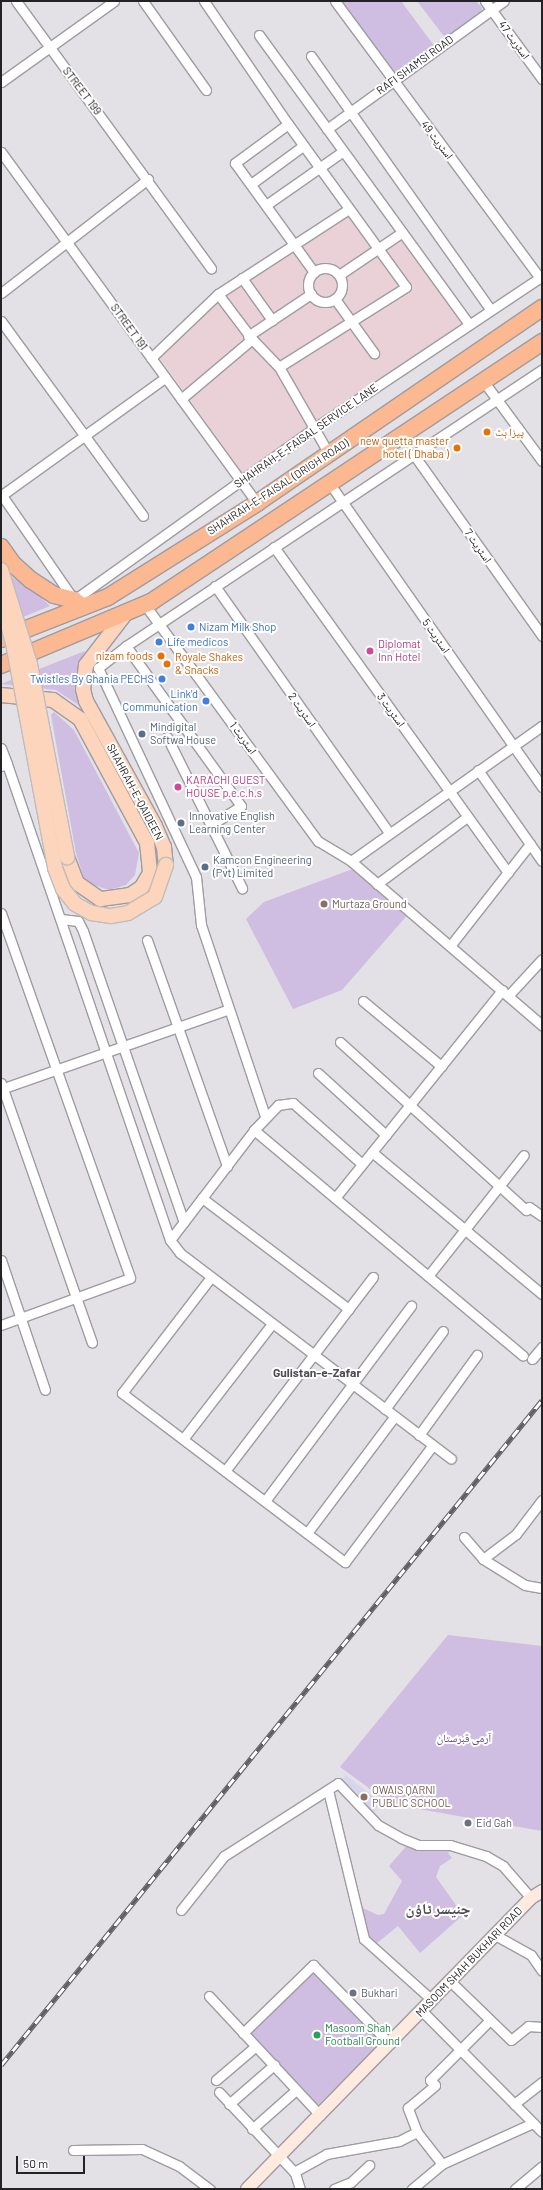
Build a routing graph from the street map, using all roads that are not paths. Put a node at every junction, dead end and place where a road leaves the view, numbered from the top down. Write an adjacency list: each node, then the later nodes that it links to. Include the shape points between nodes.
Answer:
1 (16, 1): 10 (street, STREET 199)
2 (114, 1): 10 (street)
3 (143, 1): 15 (street)
4 (204, 1): 17 (street)
5 (335, 1): 13 (street, اسٹریٹ 49)
6 (485, 1): 8 (street, اسٹریٹ 47)
7 (504, 1): 8 (street, RAFI SHAMSI ROAD)
8 (491, 10): 12 (street, اسٹریٹ 47); 13 (street, RAFI SHAMSI ROAD)
9 (259, 35): 18 (street)
10 (49, 47): 14 (street); 23 (street, STREET 199)
11 (311, 56): 16 (street)
12 (542, 79)
13 (393, 81): 16 (street, RAFI SHAMSI ROAD); 34 (street, اسٹریٹ 49)
14 (1, 82)
15 (206, 90)
16 (351, 112): 18 (street, RAFI SHAMSI ROAD); 41 (street)
17 (288, 124): 19 (street); 24 (street, via 235,162)
18 (327, 129): 21 (street)
19 (303, 146): 22 (street); 24 (street)
20 (1, 152): 28 (street, STREET 191)
21 (342, 152): 22 (street); 27 (street)
22 (319, 168): 25 (street); 26 (street)
23 (148, 179): 28 (street); 31 (street, STREET 199)
24 (251, 184): 25 (street)
25 (266, 205): 29 (street)
26 (349, 209): 29 (street); 30 (street)
27 (401, 233): 30 (street); 45 (street)
28 (67, 242): 36 (street); 49 (street, STREET 191)
29 (295, 244): 32 (street); 35 (street)
30 (378, 248): 33 (street); 44 (street, via 406,287)
31 (211, 268)
32 (314, 272): 33 (street, via 330,269); 38 (street, via 308,287)
33 (339, 275): 39 (street, via 341,289)
34 (541, 277): 41 (street, SHAHRAH-E-FAISAL SERVICE LANE)
35 (242, 278): 37 (street); 42 (street)
36 (1, 292)
37 (218, 294): 46 (street); 49 (street)
38 (311, 294): 39 (street, via 325,302); 42 (street)
39 (335, 299): 44 (street)
40 (542, 308): 58 (highway, SHAHRAH-E-FAISAL (DRIGH ROAD))
41 (491, 310): 45 (street, SHAHRAH-E-FAISAL SERVICE LANE)
42 (272, 320): 46 (street)
43 (1, 321): 57 (street)
44 (352, 323): 48 (street); 50 (street)
45 (469, 324): 56 (street, SHAHRAH-E-FAISAL SERVICE LANE)
46 (250, 338): 50 (street); 54 (street)
47 (542, 342): 53 (highway)
48 (374, 353)
49 (151, 358): 52 (street, STREET 191)
50 (279, 367): 56 (street)
51 (542, 370): 55 (street)
52 (166, 378): 54 (street, STREET 191); 57 (street)
53 (484, 382): 55 (street); 62 (highway)
54 (181, 399): 61 (street, STREET 191)
55 (497, 399): 59 (street); 60 (street)
56 (316, 427): 58 (street); 61 (street, SHAHRAH-E-FAISAL SERVICE LANE)
57 (85, 436): 63 (street); 66 (street)
58 (329, 454): 65 (highway, SHAHRAH-E-FAISAL (DRIGH ROAD))
59 (414, 455): 64 (street); 76 (street, اسٹریٹ 7)
60 (542, 461)
61 (241, 481): 65 (street, STREET 191); 72 (street, SHAHRAH-E-FAISAL SERVICE LANE)
62 (330, 484): 64 (street, اسٹریٹ 5); 73 (highway)
63 (1, 495): 72 (street)
64 (342, 502): 68 (street); 83 (street, اسٹریٹ 5)
65 (256, 503): 72 (highway, SHAHRAH-E-FAISAL (DRIGH ROAD), via 108,597)
66 (143, 516)
67 (1, 547): 72 (highway, via 13,564 31,580 54,595)
68 (274, 547): 70 (street); 88 (street, اسٹریٹ 3)
69 (1, 570): 80 (main road, SHAHRAH-E-QAIDEEN, bridge, via 30,664 72,872 86,892 100,899 114,900 142,887 150,873 151,857 144,836 89,735 70,710 53,700)
70 (215, 586): 75 (street); 91 (street, اسٹریٹ 2)
71 (1, 600): 74 (main road, SHAHRAH-E-QAIDEEN, bridge, via 16,658 55,868 63,889 75,904 91,913 111,916 143,906 155,897 164,880 164,847 86,701 83,689 86,665)
72 (79, 603): 77 (highway, SHAHRAH-E-FAISAL (DRIGH ROAD))
73 (145, 605): 74 (highway); 75 (street, اسٹریٹ 1)
74 (123, 617): 79 (highway)
75 (159, 624): 78 (street); 93 (street, اسٹریٹ 1, via 318,841)
76 (542, 636)
77 (1, 640)
78 (126, 646): 90 (street, via 241,806); 105 (street, via 98,668 196,877 201,925)
79 (1, 665)
80 (1, 696)
81 (542, 726): 83 (street)
82 (167, 737): 90 (street)
83 (513, 746): 86 (street); 87 (street, اسٹریٹ 5)
84 (1, 748): 85 (street)
85 (4, 765): 99 (street)
86 (478, 770): 88 (street); 92 (street)
87 (542, 787)
88 (448, 791): 89 (street, اسٹریٹ 3); 91 (street)
89 (467, 817): 95 (street, اسٹریٹ 3); 96 (street)
90 (211, 825): 97 (street)
91 (389, 833): 93 (street)
92 (530, 844): 94 (street); 95 (street)
93 (351, 861): 96 (street, اسٹریٹ 1)
94 (542, 861)
95 (508, 873): 101 (street)
96 (377, 884): 101 (street, اسٹریٹ 1)
97 (242, 888)
98 (1, 914): 112 (street)
99 (62, 919): 109 (street, via 78,921 83,931); 110 (street)
100 (147, 940): 107 (street)
101 (450, 946): 103 (street, اسٹریٹ 1)
102 (542, 959): 103 (street)
103 (505, 993): 106 (street, اسٹریٹ 1); 111 (street)
104 (363, 1001): 111 (street)
105 (227, 1010): 107 (street); 116 (street)
106 (542, 1025)
107 (179, 1026): 109 (street); 122 (street)
108 (340, 1042): 115 (street)
109 (123, 1045): 110 (street); 127 (street)
110 (106, 1051): 112 (street); 129 (street)
111 (441, 1066): 115 (street)
112 (55, 1071): 114 (street); 135 (street, via 130,1278)
113 (318, 1073): 118 (street)
114 (2, 1087): 135 (street)
115 (412, 1103): 118 (street); 123 (street)
116 (265, 1116): 117 (street); 121 (street, via 278,1105 292,1103)
117 (254, 1130): 122 (street); 125 (street)
118 (386, 1135): 119 (street)
119 (372, 1152): 121 (street); 128 (street)
120 (524, 1154): 123 (street)
121 (362, 1164): 125 (street)
122 (226, 1166): 124 (street)
123 (500, 1185): 126 (street, via 526,1210 528,1207); 128 (street)
124 (202, 1198): 127 (street); 137 (street)
125 (335, 1198): 131 (street)
126 (542, 1216)
127 (184, 1222): 129 (street)
128 (465, 1229): 131 (street); 134 (street)
129 (170, 1240): 132 (street, via 180,1254)
130 (1, 1260): 138 (street)
131 (428, 1276): 143 (street, via 527,1358)
132 (211, 1277): 139 (street); 151 (street, via 122,1393)
133 (373, 1278): 137 (street)
134 (542, 1294)
135 (77, 1299): 138 (street); 142 (street)
136 (411, 1306): 146 (street)
137 (349, 1309): 144 (street)
138 (20, 1319): 140 (street); 147 (street)
139 (272, 1324): 144 (street); 151 (street)
140 (1, 1325)
141 (443, 1331): 148 (street)
142 (92, 1342)
143 (542, 1347)
144 (314, 1355): 146 (street); 154 (street)
145 (477, 1355): 150 (street)
146 (353, 1384): 148 (street); 156 (street)
147 (45, 1390)
148 (385, 1409): 149 (street)
149 (395, 1416): 150 (street); 157 (street)
150 (420, 1435): 152 (street)
151 (183, 1439): 154 (street)
152 (433, 1445): 153 (street); 157 (street, via 345,1562)
153 (451, 1459)
154 (225, 1471): 156 (street)
155 (542, 1500): 159 (street, via 516,1534)
156 (265, 1501): 157 (street)
157 (307, 1533)
158 (464, 1537): 159 (street)
159 (483, 1559): 160 (street, via 525,1585)
160 (542, 1588)
161 (328, 1790): 163 (street, via 338,1783 378,1824 401,1838 418,1845 450,1844 486,1856 503,1866); 164 (street, via 224,1856); 169 (street, via 364,1939)
162 (542, 1892): 163 (street, MASOOM SHAH BUKHARI ROAD)
163 (531, 1898): 165 (street, MASOOM SHAH BUKHARI ROAD)
164 (180, 1910)
165 (495, 1935): 166 (street, via 531,1955); 167 (street, MASOOM SHAH BUKHARI ROAD)
166 (542, 1971)
167 (451, 1982): 169 (street, MASOOM SHAH BUKHARI ROAD); 171 (street)
168 (208, 1996): 173 (street)
169 (432, 2000): 170 (street, MASOOM SHAH BUKHARI ROAD)
170 (422, 2011): 174 (street, MASOOM SHAH BUKHARI ROAD); 176 (street)
171 (490, 2020): 172 (street, via 511,2040 528,2026); 176 (street)
172 (542, 2027)
173 (243, 2033): 174 (street, via 313,1965); 175 (street)
174 (390, 2044): 184 (street, MASOOM SHAH BUKHARI ROAD)
175 (256, 2046): 177 (street); 178 (street)
176 (461, 2050): 183 (street); 187 (street, via 430,2080 435,2085 408,2108)
177 (274, 2066): 180 (street); 182 (street)
178 (216, 2080)
179 (542, 2082): 183 (street)
180 (296, 2090): 184 (street); 186 (street)
181 (219, 2092): 182 (street)
182 (229, 2104): 186 (street)
183 (514, 2104): 185 (street)
184 (320, 2115): 190 (street, MASOOM SHAH BUKHARI ROAD)
185 (534, 2123): 188 (street); 191 (street)
186 (252, 2129): 190 (street)
187 (417, 2132): 191 (street); 194 (street, via 399,2141 326,2154)
188 (542, 2132)
189 (73, 2150): 195 (street, via 142,2149 179,2166)
190 (278, 2158): 194 (street); 196 (street, MASOOM SHAH BUKHARI ROAD)
191 (442, 2164): 199 (street)
192 (369, 2165): 198 (street, via 351,2182)
193 (542, 2166): 200 (street)
194 (294, 2172): 197 (street)
195 (210, 2189)
196 (247, 2189)
197 (300, 2189)
198 (334, 2189)
199 (412, 2189)
200 (515, 2189)

